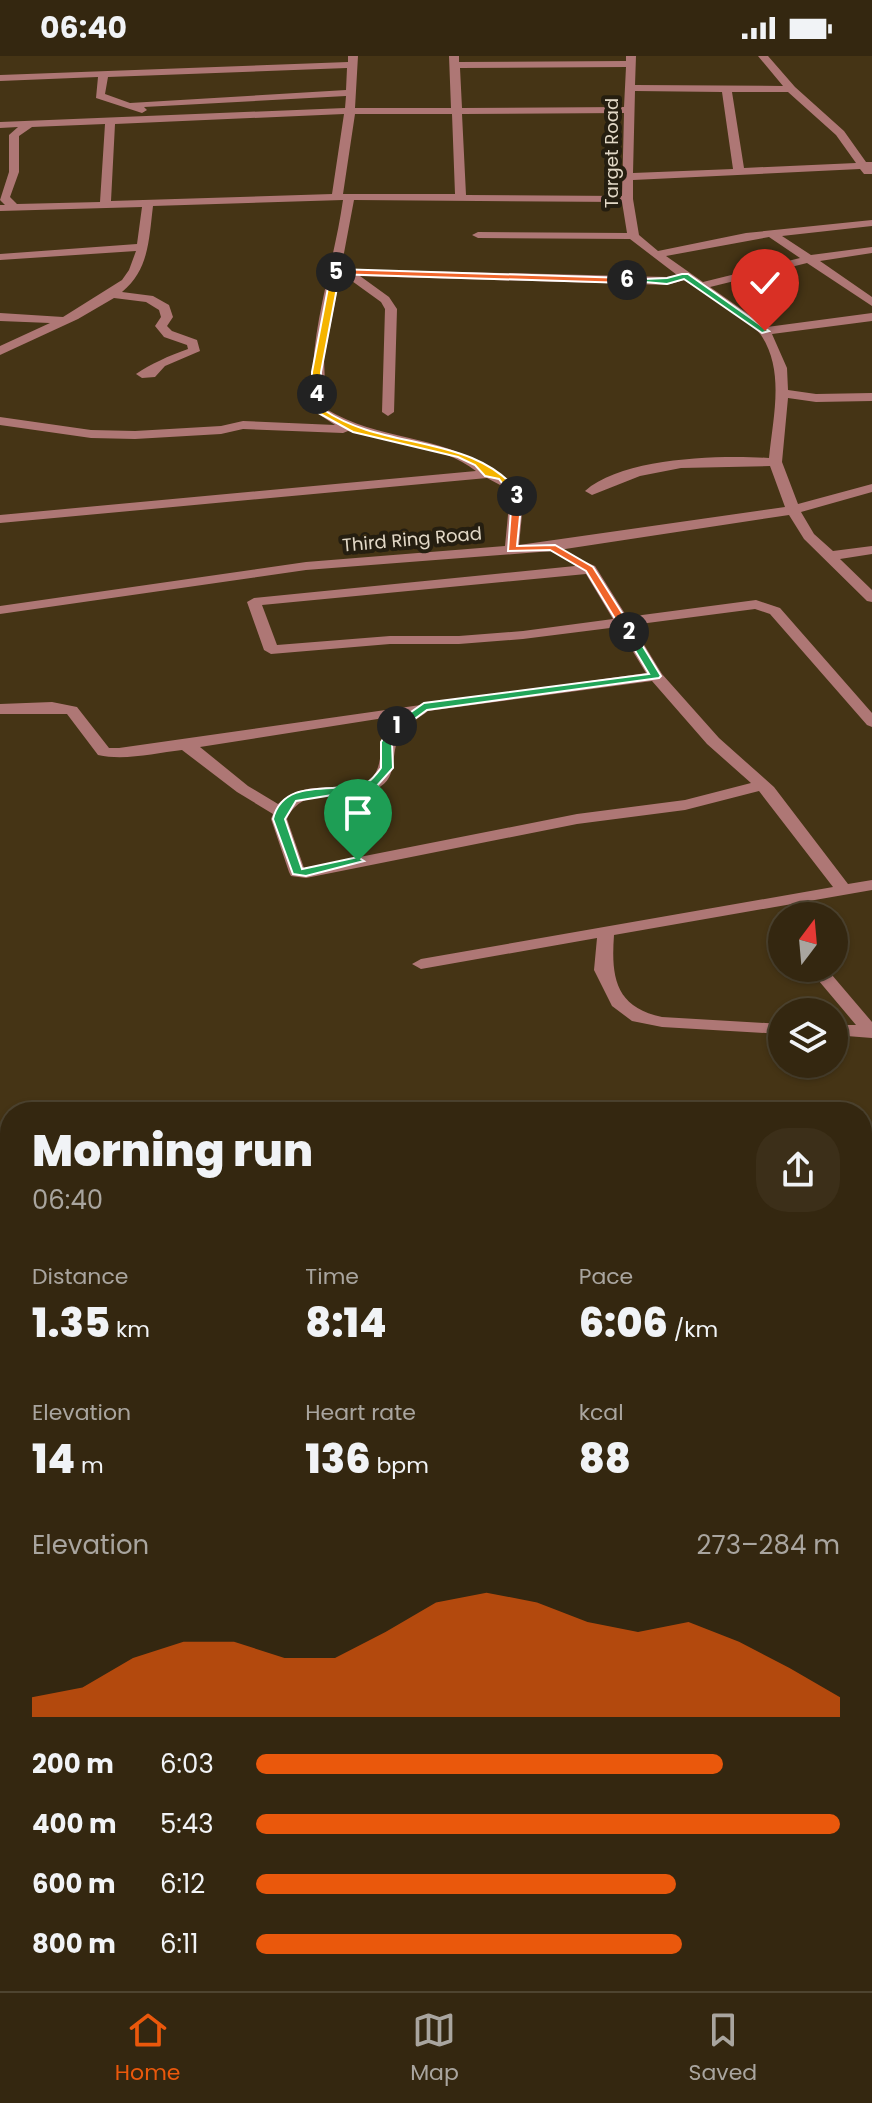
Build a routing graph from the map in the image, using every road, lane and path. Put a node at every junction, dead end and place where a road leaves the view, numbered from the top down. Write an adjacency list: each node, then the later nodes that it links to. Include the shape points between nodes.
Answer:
1 (763, 56): 8 (street)
2 (630, 60): 4 (street); 7 (street, Target Road)
3 (352, 61): 5 (street, via 122,69); 10 (street)
4 (454, 61): 13 (street)
5 (103, 74): 6 (street); 11 (street)
6 (0, 78)
7 (629, 88): 9 (street); 14 (street, Target Road)
8 (791, 89): 9 (street); 22 (street)
9 (727, 90): 23 (street)
10 (352, 93): 12 (street); 15 (street)
11 (100, 96): 12 (street); 17 (street)
12 (133, 105): 16 (street)
13 (457, 110): 14 (street); 15 (street); 28 (street)
14 (630, 110): 24 (street, Target Road)
15 (350, 111): 16 (street); 27 (street)
16 (150, 117): 17 (street)
17 (109, 120): 18 (street); 31 (street)
18 (29, 124): 19 (street); 20 (street, via 14,135)
19 (0, 125)
20 (15, 152): 21 (street); 26 (street, via 14,172)
21 (0, 156)
22 (867, 165): 23 (street); 25 (street)
23 (739, 173): 24 (street)
24 (628, 177): 29 (street, Target Road)
25 (872, 177)
26 (4, 188): 32 (street, via 4,198)
27 (343, 197): 28 (street); 30 (street); 43 (street)
28 (461, 197): 29 (street)
29 (627, 199): 37 (street, Target Road)
30 (148, 203): 31 (street); 38 (street)
31 (105, 204): 32 (street)
32 (14, 207): 33 (street)
33 (0, 208)
34 (872, 223): 35 (street)
35 (771, 233): 40 (street); 42 (street)
36 (478, 235): 37 (street)
37 (633, 236): 40 (street, Target Road)
38 (141, 247): 41 (street); 46 (street, via 134,272)
39 (872, 250): 42 (street)
40 (656, 255): 44 (street, Target Road)
41 (0, 257)
42 (810, 259): 45 (street); 47 (street)
43 (340, 272): 44 (street, via 667,281); 56 (street, via 391,309); 58 (street, via 316,393 320,411)
44 (685, 276): 45 (street, Target Road)
45 (701, 286): 51 (street, Target Road)
46 (113, 294): 50 (street); 53 (street, via 156,302 165,308 161,326 168,334 193,343 194,351)
47 (872, 302)
48 (0, 317): 50 (street)
49 (869, 319): 51 (street)
50 (65, 320): 52 (street)
51 (765, 331): 54 (street, via 781,368)
52 (0, 351)
53 (142, 374)
54 (782, 393): 55 (street); 59 (street)
55 (872, 397)
56 (388, 412)
57 (0, 421): 58 (street, via 91,434 281,424)
58 (357, 430): 60 (street, via 461,455)
59 (775, 462): 62 (street, via 726,459 676,465 613,480); 63 (street)
60 (488, 474): 64 (street); 66 (street, via 502,477 517,494)
61 (872, 488): 63 (street, Third Ring Road)
62 (592, 491)
63 (793, 510): 65 (street, Third Ring Road); 68 (street)
64 (0, 519)
65 (552, 547): 66 (street, Third Ring Road); 69 (street)
66 (512, 549): 71 (street, Third Ring Road, via 306,566)
67 (872, 550): 68 (street)
68 (829, 556): 70 (street)
69 (590, 569): 72 (street); 72 (street, via 254,602 271,650 459,640)
70 (872, 598)
71 (0, 610)
72 (622, 621): 73 (street); 76 (street, via 767,606)
73 (656, 676): 74 (street); 80 (street, via 713,741)
74 (424, 707): 77 (street); 81 (street, via 397,726 387,742 387,768 371,785 308,793 292,799)
75 (0, 709): 78 (street, via 72,710 104,752)
76 (872, 722)
77 (252, 736): 78 (street); 79 (street, via 233,746)
78 (185, 745): 79 (street)
79 (222, 770): 81 (street)
80 (762, 785): 81 (street, via 685,805 577,819 306,873 295,868); 83 (street)
81 (281, 812)
82 (872, 885): 83 (street)
83 (844, 890): 84 (street)
84 (807, 902)
85 (768, 913): 86 (street)
86 (606, 933): 87 (street); 89 (street, via 603,970 618,1002 638,1017)
87 (421, 964)
88 (829, 982): 91 (street)
89 (768, 1028)
90 (848, 1031): 91 (street)
91 (871, 1032)

